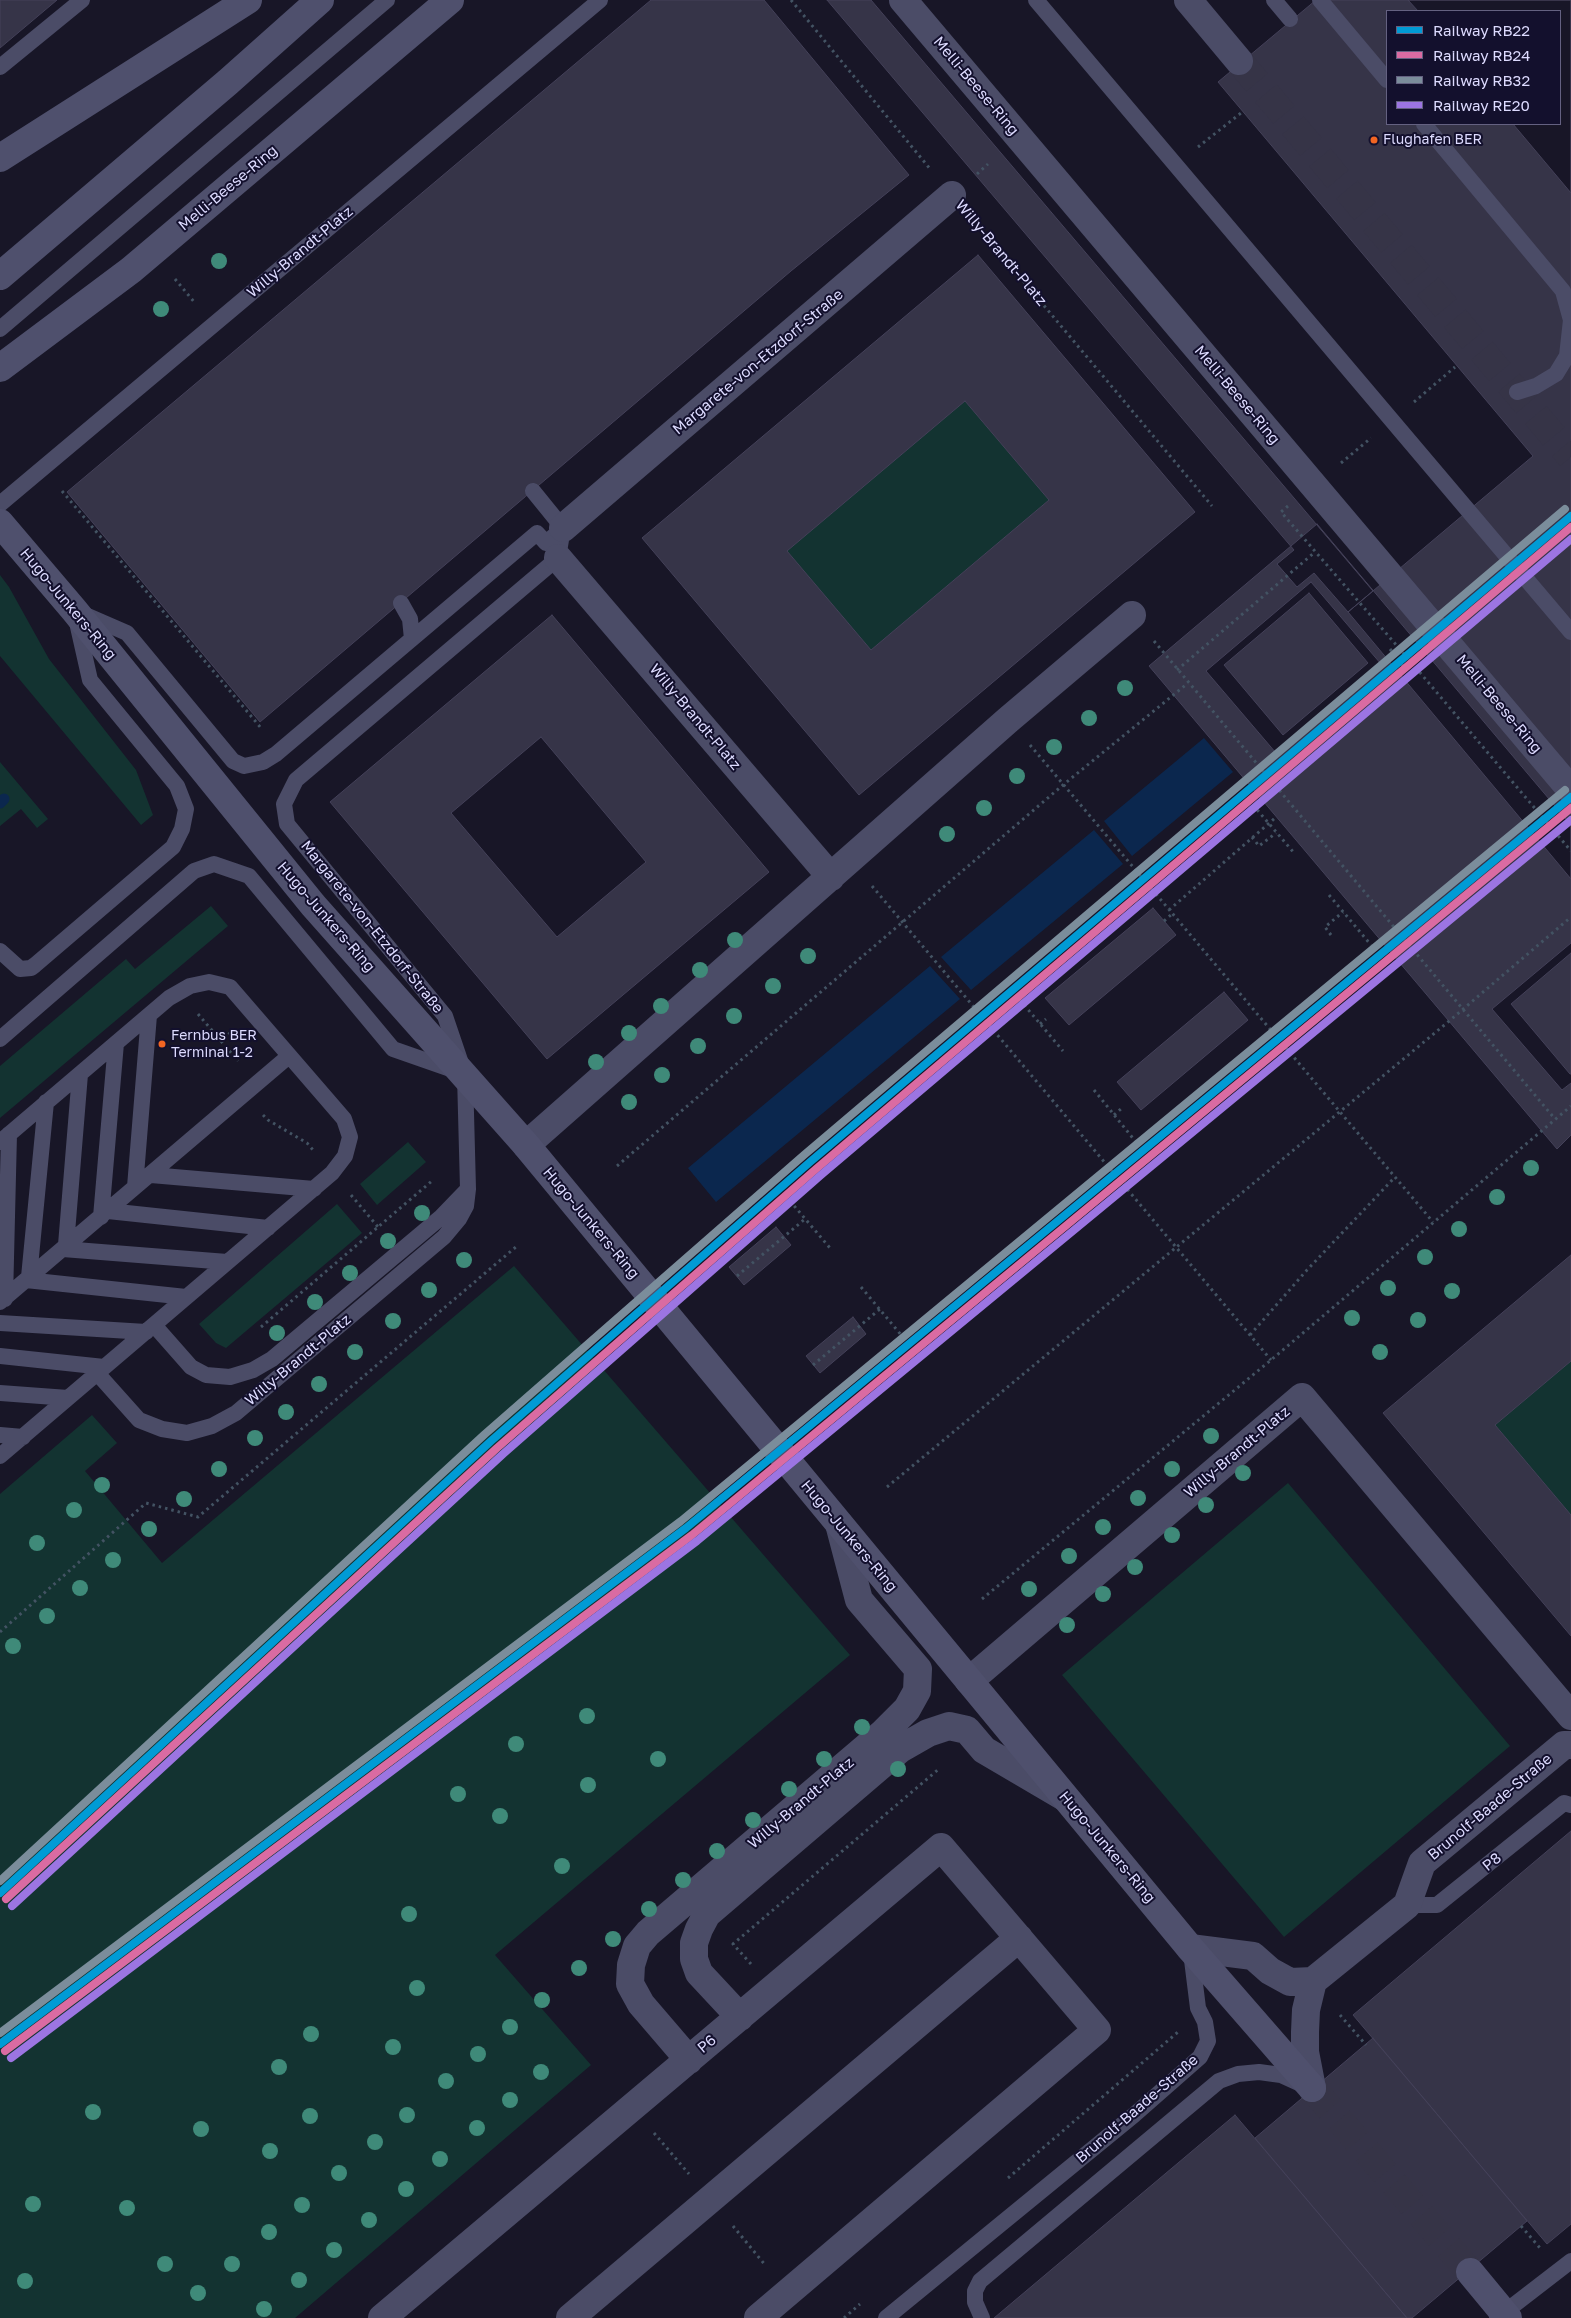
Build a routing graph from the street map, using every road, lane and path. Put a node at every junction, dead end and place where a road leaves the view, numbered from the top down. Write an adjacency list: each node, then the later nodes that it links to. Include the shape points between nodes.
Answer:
1 (82, 0): 15 (lane)
2 (248, 0): 19 (street, bridge)
3 (320, 0): 22 (street, bridge)
4 (387, 0): 23 (lane)
5 (450, 0): 24 (street, Melli-Beese-Ring, bridge, via 131,270)
6 (600, 0): 28 (lane, Willy-Brandt-Platz)
7 (790, 0): 21 (path, Willy-Brandt-Platz)
8 (903, 0): 48 (street, Melli-Beese-Ring)
9 (1036, 0): 20 (lane)
10 (1188, 0): 14 (street)
11 (1274, 0): 13 (lane)
12 (1320, 0): 16 (lane)
13 (1290, 19)
14 (1239, 61)
15 (0, 67)
16 (1386, 79)
17 (1241, 113): 20 (path)
18 (1425, 125): 25 (lane, via 1564,291 1571,320 1567,356 1556,374 1536,386)
19 (0, 158)
20 (1176, 165): 37 (lane)
21 (952, 196): 29 (path, Willy-Brandt-Platz); 32 (street, Margarete-von-Etzdorf-Straße)
22 (0, 276)
23 (0, 329)
24 (0, 368)
25 (1517, 392)
26 (68, 486): 45 (path, via 61,492)
27 (533, 491): 32 (lane)
28 (0, 504)
29 (1212, 506)
30 (1280, 512): 33 (path)
31 (0, 523): 35 (street, Hugo-Junkers-Ring)
32 (556, 543): 38 (lane, via 537,533); 56 (street, Willy-Brandt-Platz); 81 (lane, Margarete-von-Etzdorf-Straße, via 296,780 284,804 287,824 445,1016)
33 (1315, 552): 40 (path); 42 (path)
34 (401, 604): 38 (lane, via 410,619)
35 (74, 610): 45 (lane, via 127,633 233,761 244,766 262,762); 66 (lane, via 90,680 177,786 186,809 182,829 173,847 31,968 20,969); 81 (street, Hugo-Junkers-Ring, via 314,905)
36 (1132, 614): 42 (path); 44 (street)
37 (1571, 632)
38 (412, 639): 45 (lane)
39 (1390, 649): 41 (path)
40 (1411, 662): 41 (path); 54 (path)
41 (1404, 667): 46 (path)
42 (1178, 670): 43 (path)
43 (1188, 683): 46 (path); 47 (path)
44 (1008, 720): 47 (path); 56 (street)
45 (280, 751)
46 (1271, 782): 49 (path); 68 (path)
47 (1063, 785): 58 (path); 63 (path)
48 (1571, 790)
49 (1256, 796)
50 (1253, 805): 52 (path)
51 (1275, 818): 53 (path)
52 (1276, 832): 53 (path, via 1259,846); 55 (path)
53 (1252, 837): 58 (path)
54 (1571, 852)
55 (1295, 854)
56 (840, 869): 63 (path); 92 (street)
57 (1329, 895): 59 (path)
58 (1169, 910): 60 (path)
59 (1344, 912): 64 (path, via 1325,927); 65 (path)
60 (1172, 914): 62 (path); 87 (path)
61 (1571, 917): 68 (path)
62 (1164, 921)
63 (903, 923): 94 (path); 109 (path)
64 (1331, 935)
65 (1371, 945)
66 (0, 951)
67 (1020, 1000): 72 (path)
68 (1462, 1008): 87 (path); 89 (path)
69 (150, 1015): 76 (lane); 78 (lane, via 169,998 190,986 209,982 230,987); 98 (lane)
70 (190, 1019): 75 (path, via 198,1013)
71 (1046, 1019): 72 (path)
72 (1040, 1024): 77 (path)
73 (232, 1032): 75 (path)
74 (0, 1039): 81 (lane, via 194,871 214,864 249,876 393,1049)
75 (221, 1041): 79 (path, via 238,1061)
76 (116, 1043): 80 (lane); 103 (lane)
77 (1063, 1051)
78 (290, 1056): 95 (lane); 100 (lane, via 344,1119 350,1137 345,1156)
79 (232, 1066)
80 (80, 1074): 83 (lane); 110 (lane)
81 (465, 1075): 92 (street, Hugo-Junkers-Ring); 99 (lane, Willy-Brandt-Platz)
82 (1094, 1090): 88 (path)
83 (46, 1102): 90 (lane); 114 (lane)
84 (1571, 1106): 89 (path)
85 (1122, 1108): 88 (path)
86 (258, 1109): 93 (path, via 268,1120 308,1143)
87 (1339, 1111): 96 (path); 109 (path)
88 (1114, 1115): 91 (path)
89 (1555, 1119): 105 (path)
90 (5, 1138): 117 (lane)
91 (1136, 1142)
92 (526, 1146): 134 (street, Hugo-Junkers-Ring)
93 (316, 1154)
94 (617, 1166)
95 (151, 1174): 98 (lane); 100 (lane)
96 (1394, 1177): 105 (path); 122 (path)
97 (434, 1179): 106 (path)
98 (135, 1187): 103 (lane)
99 (468, 1188): 120 (lane, Willy-Brandt-Platz, via 440,1218 272,1359 253,1370 230,1378 206,1375 191,1367); 127 (lane, Willy-Brandt-Platz, via 466,1206 444,1237 236,1413 212,1426 187,1433 162,1429 139,1420)
100 (314, 1190): 107 (lane)
101 (349, 1193): 106 (path)
102 (790, 1201): 104 (path)
103 (104, 1214): 107 (lane); 110 (lane)
104 (805, 1219): 111 (path); 113 (path)
105 (1433, 1222): 125 (path)
106 (378, 1227): 121 (path)
107 (268, 1228): 112 (lane)
108 (517, 1246): 136 (path, via 198,1517 146,1503)
109 (1175, 1246): 122 (path); 133 (path)
110 (64, 1247): 112 (lane); 114 (lane)
111 (830, 1248)
112 (227, 1262): 116 (lane)
113 (737, 1276)
114 (28, 1279): 116 (lane); 117 (lane)
115 (860, 1288): 118 (path)
116 (186, 1297): 120 (lane)
117 (2, 1301)
118 (880, 1309): 123 (path); 126 (path)
119 (0, 1323): 120 (lane)
120 (150, 1329): 127 (lane)
121 (256, 1331)
122 (1250, 1335): 125 (path)
123 (902, 1336)
124 (0, 1356): 127 (lane)
125 (1271, 1360): 135 (path)
126 (813, 1365)
127 (101, 1370): 129 (lane)
128 (0, 1393): 129 (lane)
129 (68, 1398): 131 (lane)
130 (0, 1435): 131 (lane)
131 (23, 1437): 132 (lane)
132 (0, 1456)
133 (887, 1487)
134 (839, 1524): 137 (street, Hugo-Junkers-Ring); 152 (street, Willy-Brandt-Platz, via 859,1600 918,1669 917,1691 907,1709 883,1733 648,1933 637,1946 630,1984 641,2004)
135 (982, 1599)
136 (0, 1632)
137 (969, 1681): 138 (street, Willy-Brandt-Platz, via 1302,1397); 141 (street, Hugo-Junkers-Ring)
138 (1571, 1716)
139 (1571, 1745): 143 (street, Brunolf-Baade-Straße, via 1564,1745 1422,1863)
140 (943, 1766): 147 (path, via 733,1944)
141 (1069, 1800): 145 (street, Hugo-Junkers-Ring); 149 (street, Willy-Brandt-Platz, via 984,1750 967,1730 949,1726 928,1733 900,1749 708,1914 703,1922 694,1943 699,1973)
142 (1571, 1805): 143 (lane, P8, via 1564,1804 1438,1905)
143 (1407, 1905): 146 (street)
144 (1018, 1938): 147 (street, P6, via 941,1847); 160 (street); 161 (street, P6, via 1097,2030)
145 (1190, 1948): 146 (street, via 1253,1956 1290,1982); 153 (street, Hugo-Junkers-Ring); 163 (lane, Brunolf-Baade-Straße, via 1198,2008 1205,2022 1208,2041 1200,2058)
146 (1313, 1981): 153 (street, via 1305,2032)
147 (772, 1989): 149 (street, P6)
148 (1338, 2012): 151 (path)
149 (740, 2017): 152 (street, P6)
150 (1178, 2032): 154 (path)
151 (1366, 2045)
152 (689, 2060): 159 (street, P6)
153 (1312, 2088): 164 (lane, Brunolf-Baade-Straße, via 1281,2076 1259,2072 1238,2074 1219,2081 980,2281 975,2291 975,2302)
154 (1007, 2178)
155 (1571, 2261): 158 (lane)
156 (1470, 2272): 158 (street)
157 (866, 2299): 162 (path)
158 (1506, 2317)
159 (382, 2318)
160 (570, 2318)
161 (758, 2318)
162 (844, 2318)
163 (886, 2318)
164 (982, 2318)

